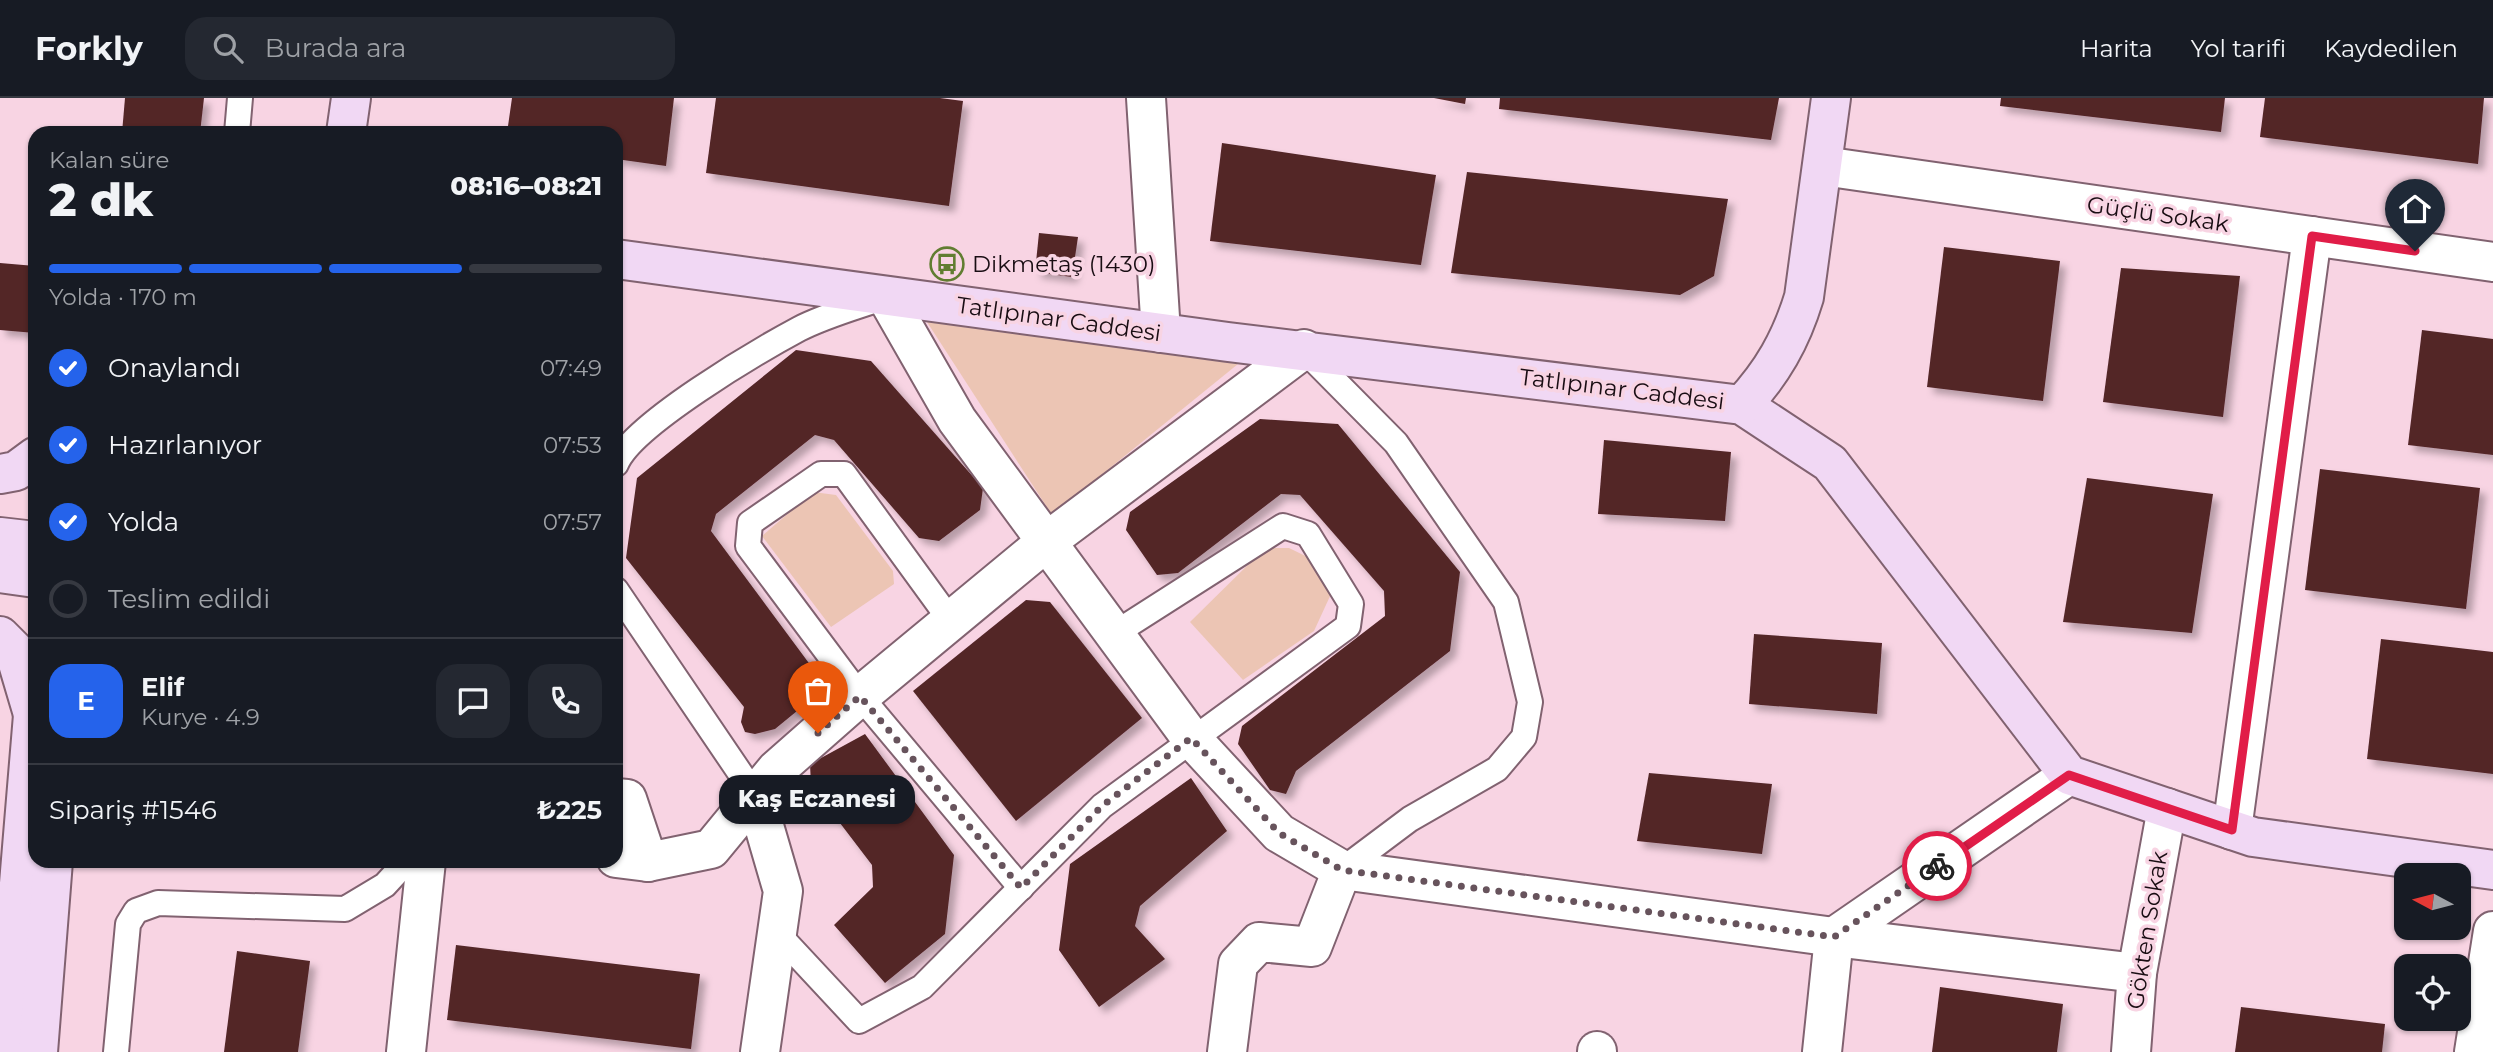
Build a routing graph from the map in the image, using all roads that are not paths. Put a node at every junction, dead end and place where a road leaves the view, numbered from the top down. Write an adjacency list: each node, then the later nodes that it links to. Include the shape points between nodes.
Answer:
1 (240, 98): 5 (lane)
2 (351, 98): 6 (street)
3 (1146, 98): 12 (street)
4 (1830, 98): 7 (street)
5 (238, 126)
6 (347, 126)
7 (1823, 166): 8 (street, Güçlü Sokak); 14 (street, via 1810,267 1795,328 1762,384)
8 (2312, 236): 10 (street, Güçlü Sokak); 35 (street)
9 (623, 260): 11 (street, Tatlıpınar Caddesi)
10 (2493, 262)
11 (886, 296): 12 (street, Tatlıpınar Caddesi); 15 (lane, via 801,328 702,389); 20 (street, via 957,420)
12 (1161, 333): 13 (street, Tatlıpınar Caddesi)
13 (1304, 349): 14 (street, Tatlıpınar Caddesi); 20 (street); 40 (lane, via 1396,443 1506,602 1530,702 1524,737 1497,769 1410,819)
14 (1742, 405): 30 (street, Tatlıpınar Caddesi, via 1830,463)
15 (623, 450)
16 (28, 462): 17 (street)
17 (0, 474)
18 (0, 537): 19 (street)
19 (28, 540)
20 (1046, 542): 24 (street); 25 (street)
21 (0, 573): 22 (street)
22 (28, 578)
23 (623, 600): 31 (lane)
24 (951, 621): 28 (street); 28 (lane, via 845,474 821,474 750,523 748,546)
25 (1114, 634): 29 (street); 29 (lane, via 1283,526 1308,534 1351,604 1348,626)
26 (0, 636): 27 (street, via 14,650)
27 (28, 687)
28 (860, 696): 31 (street, via 776,770); 42 (lane)
29 (1191, 738): 40 (street, via 1279,833); 42 (lane, via 1102,806)
30 (2069, 775): 33 (street); 45 (street)
31 (755, 795): 36 (street, via 711,849); 44 (street, via 783,891)
32 (623, 799): 36 (street, via 627,799)
33 (2167, 808): 35 (street); 46 (street, Gökten Sokak)
34 (28, 826): 47 (street)
35 (2232, 830): 41 (street, via 2253,837)
36 (632, 860)
37 (52, 868): 48 (street)
38 (401, 868): 49 (lane, via 385,885 345,909 158,904 136,911 128,925)
39 (425, 868): 50 (street)
40 (1342, 870): 45 (street); 52 (street, via 1312,947 1259,942 1238,964)
41 (2493, 870)
42 (1021, 888): 44 (lane, via 922,987 859,1021)
43 (2493, 931): 55 (street)
44 (777, 933): 51 (street)
45 (1834, 937): 46 (street); 53 (street)
46 (2137, 973): 54 (street, Gökten Sokak)
47 (5, 1052)
48 (38, 1052)
49 (116, 1052)
50 (406, 1052)
51 (760, 1052)
52 (1227, 1052)
53 (1822, 1052)
54 (2131, 1052)
55 (2474, 1052)

